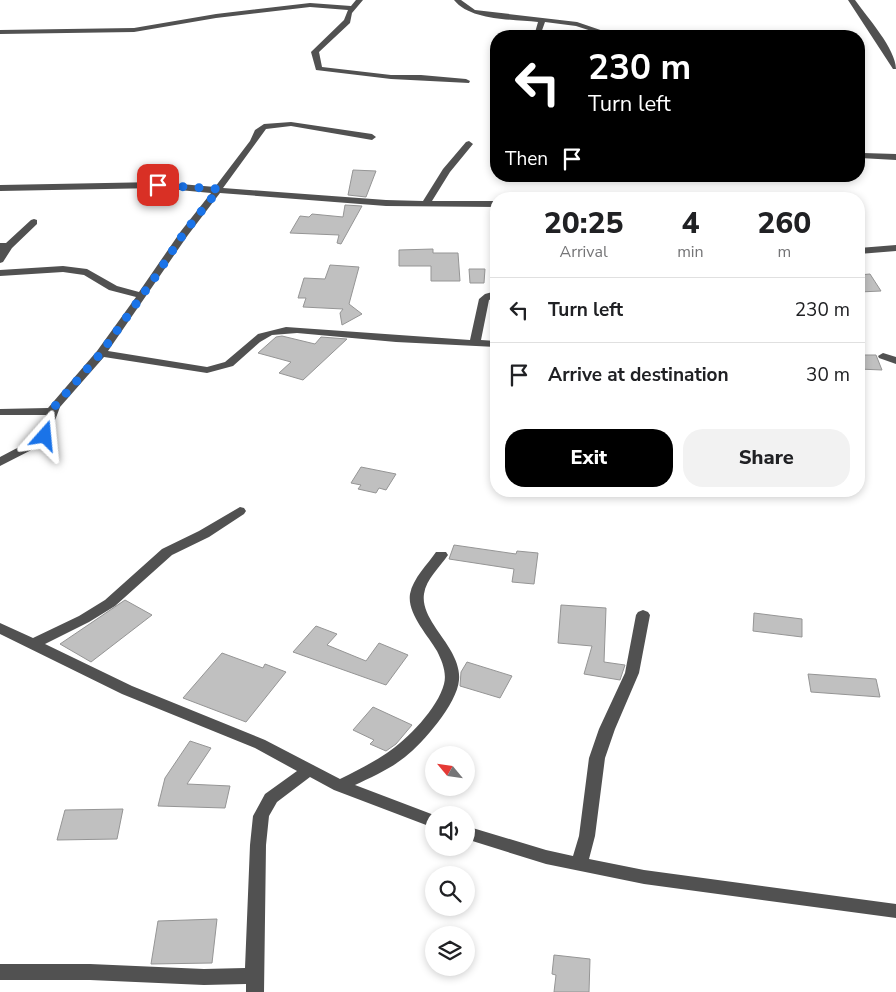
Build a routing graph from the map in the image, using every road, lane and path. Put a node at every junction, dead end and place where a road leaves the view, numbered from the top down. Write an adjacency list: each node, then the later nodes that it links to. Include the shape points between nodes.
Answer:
1 (360, 0): 4 (street)
2 (457, 0): 5 (street, via 473,12)
3 (851, 0): 9 (street)
4 (352, 8): 8 (street, via 310,5 240,12 134,30); 10 (street, via 346,21 315,52 321,69)
5 (542, 19): 6 (street); 7 (street)
6 (539, 30)
7 (600, 30)
8 (0, 32)
9 (896, 67)
10 (466, 81)
11 (372, 137): 16 (street, via 291,124 264,127)
12 (469, 144): 17 (street, via 446,170)
13 (865, 156): 14 (street)
14 (896, 157)
15 (0, 188): 16 (street, via 158,185)
16 (219, 189): 17 (street, via 290,197); 25 (street, via 184,233)
17 (425, 204): 18 (street)
18 (490, 204)
19 (34, 222): 20 (street)
20 (4, 246): 23 (street)
21 (896, 248): 22 (street)
22 (865, 251)
23 (0, 260)
24 (0, 273): 25 (street, via 63,269 87,272 113,288)
25 (142, 296): 29 (street)
26 (490, 296): 27 (street, via 484,299)
27 (475, 343): 28 (street); 29 (street, via 324,331 276,331 262,335 232,362 207,370)
28 (490, 344)
29 (101, 353): 33 (street)
30 (883, 356): 31 (street)
31 (896, 360)
32 (0, 412): 33 (street)
33 (52, 412): 34 (street, via 42,439)
34 (0, 462)
35 (240, 511): 39 (street, via 167,552 110,603)
36 (441, 555): 41 (street, via 417,595 418,605 452,669 451,685 420,732 401,751)
37 (643, 615): 44 (street, via 632,673 597,758 588,827)
38 (0, 628): 39 (street)
39 (32, 645): 40 (street, via 128,690 260,744)
40 (309, 770): 41 (street); 47 (street, via 271,798 261,816)
41 (340, 786): 42 (street)
42 (425, 819)
43 (475, 835): 44 (street)
44 (579, 864): 45 (street, via 644,877)
45 (896, 911)
46 (0, 972): 47 (street, via 224,978)
47 (255, 984)

